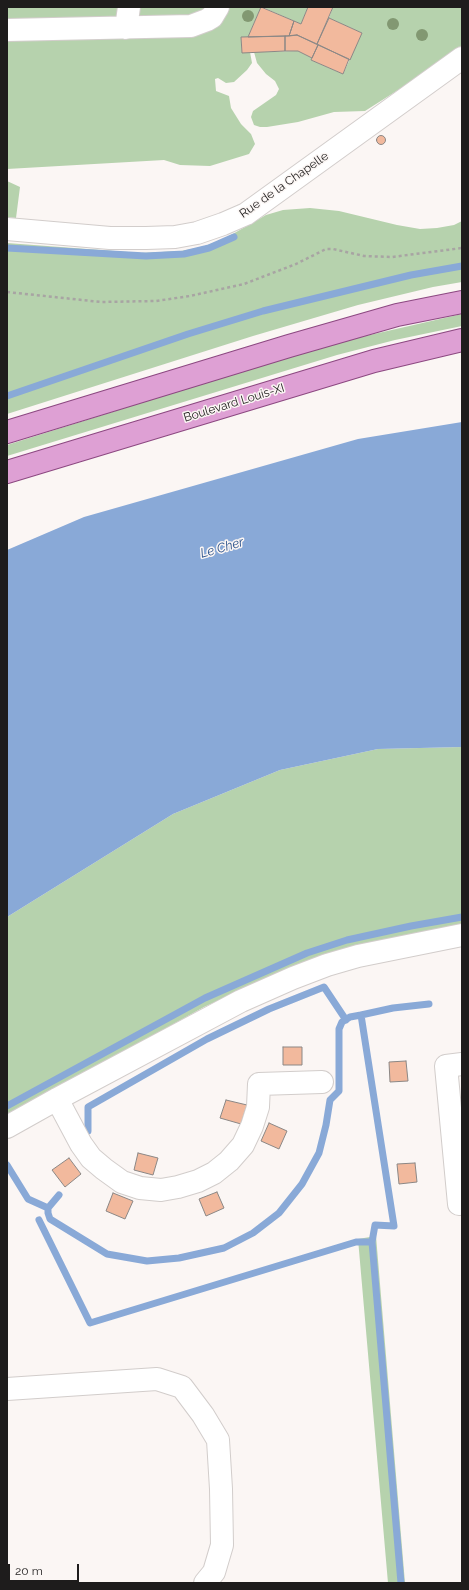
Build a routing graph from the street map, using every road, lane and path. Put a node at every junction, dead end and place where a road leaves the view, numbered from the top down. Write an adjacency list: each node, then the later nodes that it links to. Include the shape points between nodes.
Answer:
1 (218, 7): 2 (street, via 212,17 191,26)
2 (128, 17): 3 (street)
3 (7, 30)
4 (462, 58): 5 (street, Rue de la Chapelle, via 246,214 223,224 175,237 146,238 110,238)
5 (7, 229)
6 (462, 248): 7 (path, via 392,257 364,256 326,249 296,264 244,284 156,301 101,302)
7 (7, 292)
8 (462, 302): 10 (main road, via 397,315 288,346)
9 (462, 340): 11 (main road, Boulevard Louis-XI, via 374,361)
10 (7, 432)
11 (7, 472)
12 (462, 935): 15 (street, via 358,956 293,978 241,1001)
13 (462, 1064): 17 (street, via 446,1066)
14 (322, 1082): 15 (street, via 259,1084 258,1107 252,1126 242,1145 229,1161 198,1181 161,1190 140,1188 122,1182 91,1158)
15 (57, 1099): 16 (street)
16 (7, 1127)
17 (459, 1204)
18 (7, 1389): 19 (street, via 157,1379 182,1387 218,1440 222,1545 214,1572)
19 (205, 1583)

